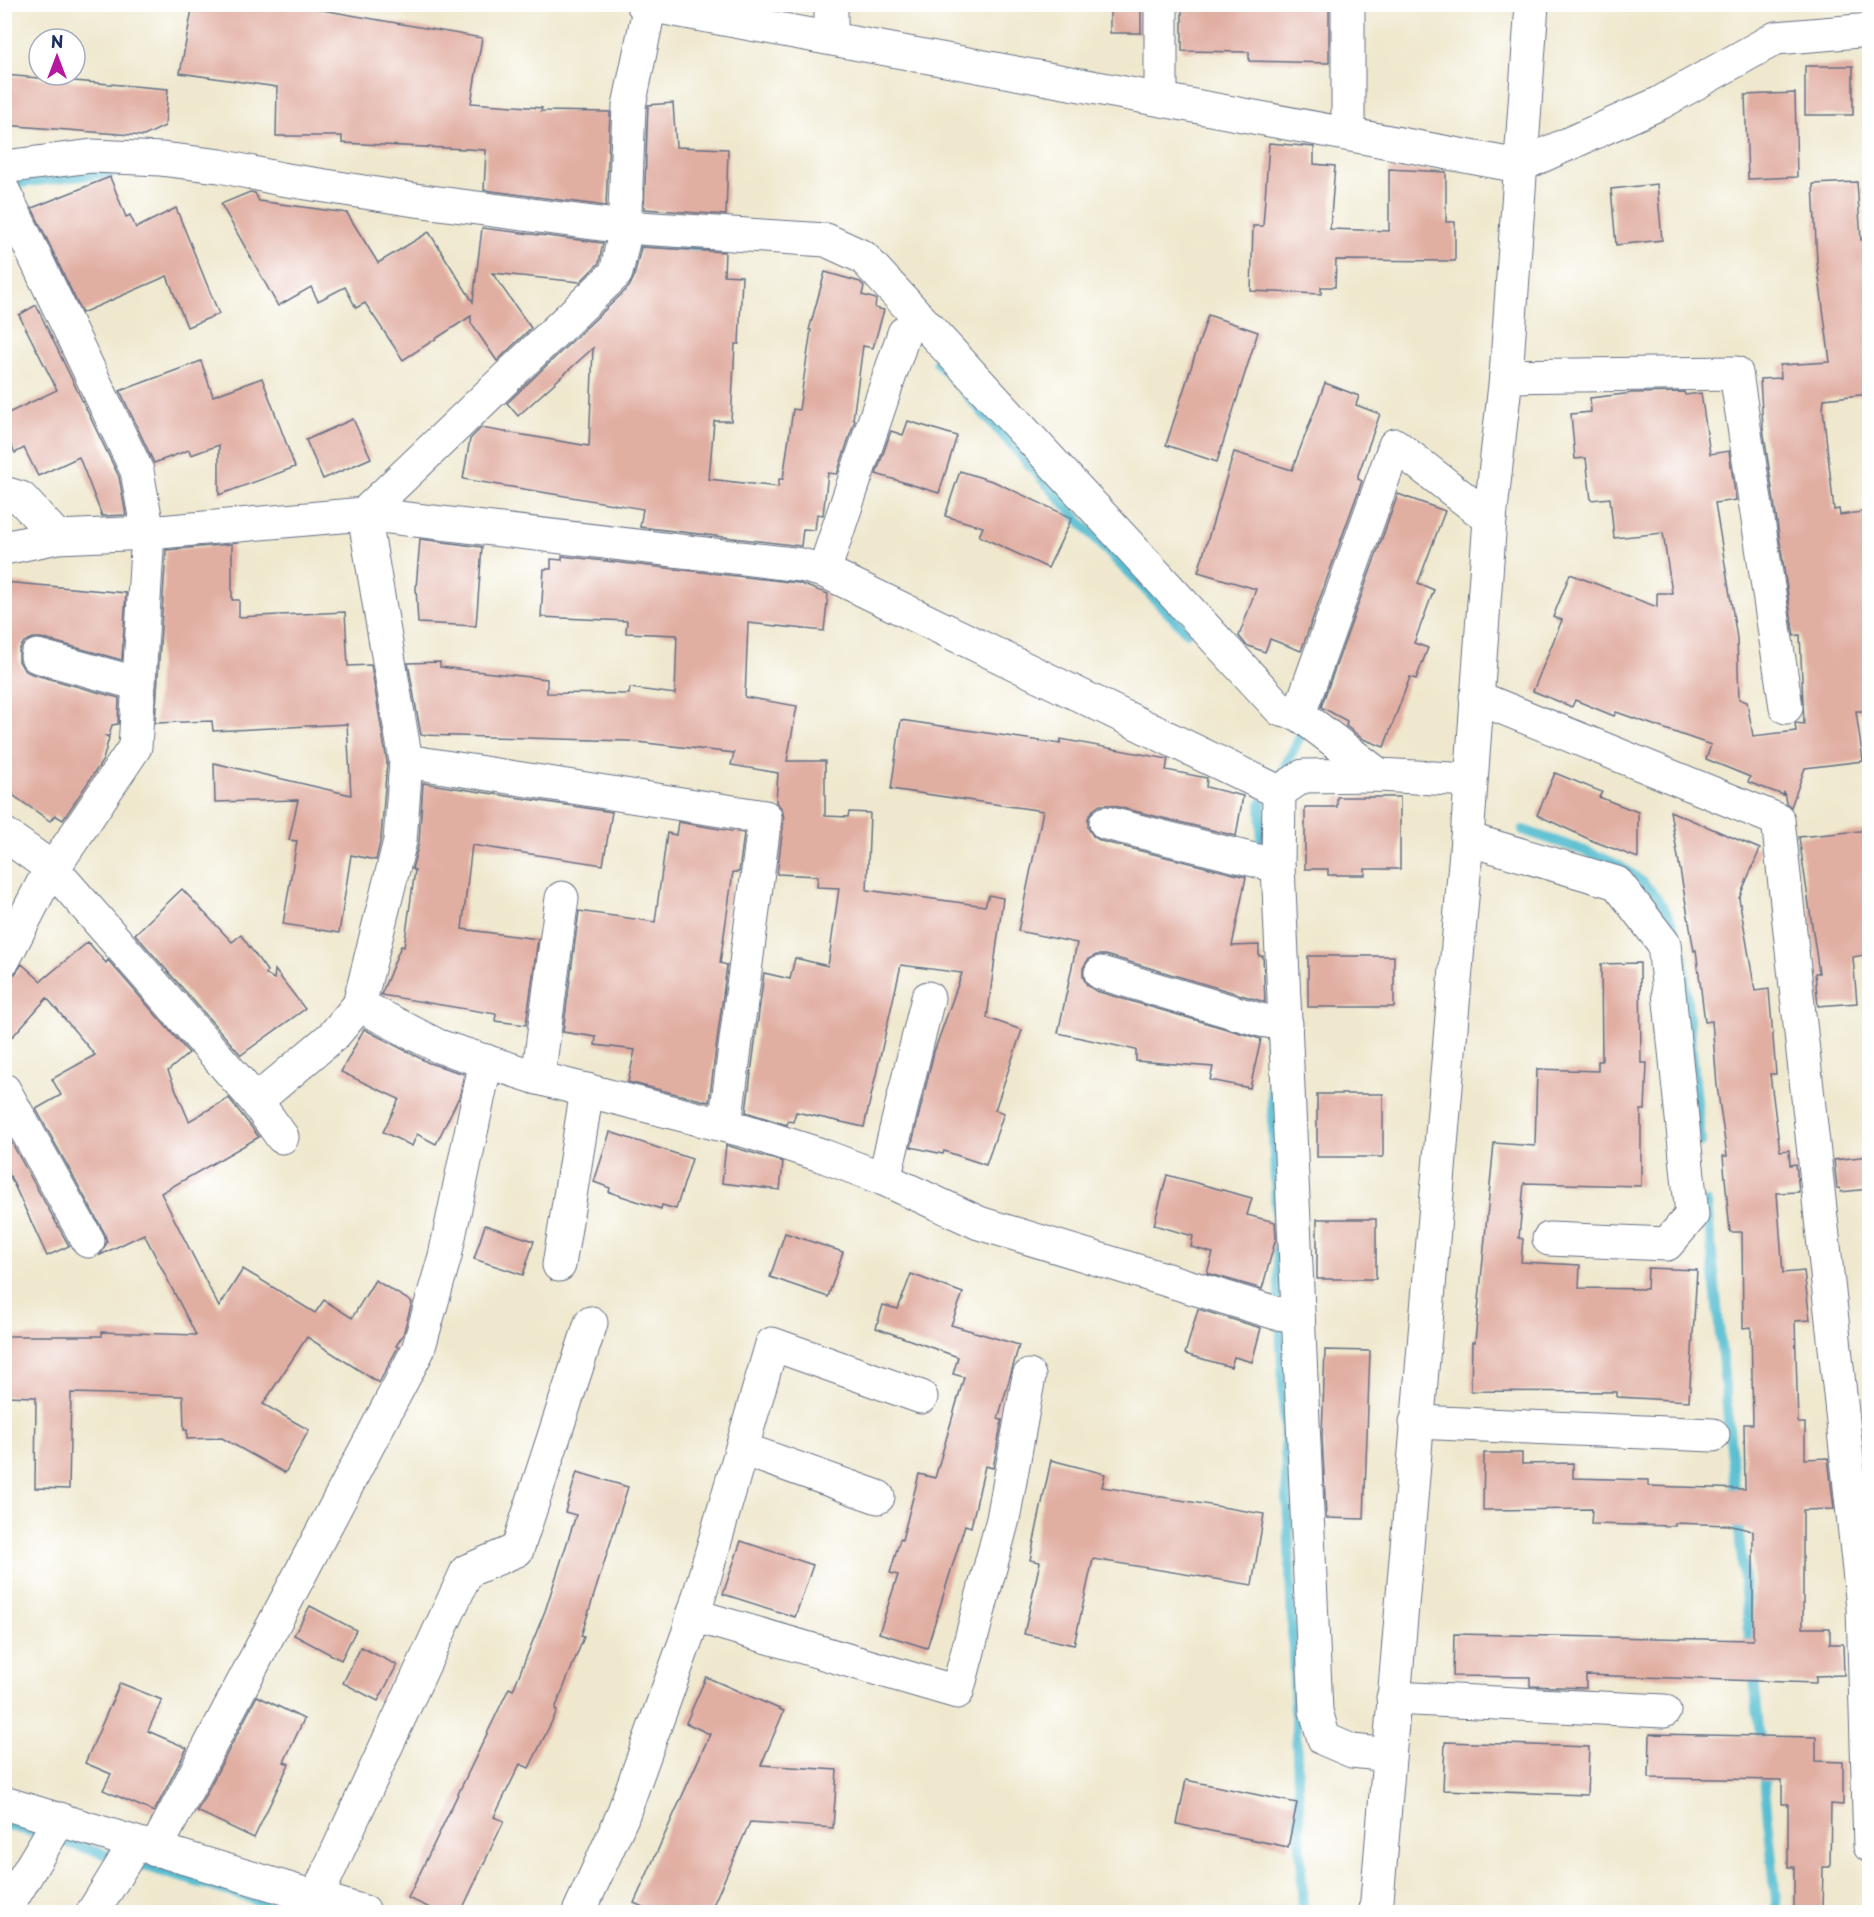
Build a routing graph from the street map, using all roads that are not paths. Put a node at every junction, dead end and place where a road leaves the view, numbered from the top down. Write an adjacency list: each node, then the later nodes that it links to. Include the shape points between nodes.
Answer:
1 (831, 4): 7 (street)
2 (1161, 4): 8 (street)
3 (1348, 4): 9 (street)
4 (1532, 4): 10 (street)
5 (648, 5): 7 (street); 13 (street, via 629,106)
6 (1869, 30): 10 (street, via 1776,38 1660,104)
7 (831, 38): 8 (street)
8 (1161, 98): 9 (street)
9 (1348, 133): 10 (street)
10 (1519, 166): 15 (street)
11 (4, 167): 13 (street, via 92,156 160,159 220,166)
12 (4, 192): 19 (street, via 137,471)
13 (624, 237): 17 (street, via 616,273); 27 (street, via 826,240 862,257 1281,710)
14 (904, 333): 22 (street)
15 (1506, 376): 18 (street); 26 (street, via 1736,373)
16 (4, 493): 20 (street, via 21,498)
17 (364, 514): 19 (street); 22 (street, via 801,565); 28 (street)
18 (1490, 519): 25 (street); 27 (street, via 1395,445)
19 (148, 533): 20 (street); 24 (street)
20 (57, 537): 21 (street)
21 (4, 548)
22 (824, 571): 31 (street)
23 (37, 656): 24 (street)
24 (139, 684): 36 (street, via 135,747)
25 (1476, 697): 30 (street); 62 (street, via 1778,820)
26 (1786, 706)
27 (1299, 714): 29 (street)
28 (406, 761): 41 (street, via 400,841); 48 (street, via 765,817)
29 (1379, 775): 30 (street); 31 (street, via 1303,776)
30 (1470, 780): 34 (street)
31 (1279, 792): 35 (street)
32 (1106, 823): 35 (street)
33 (4, 834): 36 (street)
34 (1467, 839): 51 (street, via 1617,883 1664,944 1692,1215 1667,1244); 58 (street)
35 (1266, 864): 42 (street)
36 (53, 869): 38 (street); 47 (street)
37 (562, 898): 44 (street)
38 (4, 959)
39 (1101, 973): 42 (street)
40 (928, 998): 50 (street)
41 (359, 1005): 43 (street, via 438,1046); 47 (street, via 334,1035)
42 (1273, 1022): 54 (street)
43 (486, 1061): 44 (street); 70 (street, via 446,1256 418,1350)
44 (538, 1078): 46 (street)
45 (4, 1090): 52 (street)
46 (587, 1090): 48 (street); 53 (street)
47 (256, 1101): 49 (street)
48 (725, 1125): 50 (street)
49 (282, 1137)
50 (884, 1179): 54 (street, via 979,1223)
51 (1549, 1239)
52 (88, 1241)
53 (559, 1265)
54 (1287, 1315): 66 (street, via 1316,1711 1324,1739 1352,1751)
55 (591, 1323): 71 (street, via 518,1550 466,1571)
56 (1029, 1376): 63 (street, via 1003,1519 957,1692)
57 (921, 1397): 60 (street, via 772,1344)
58 (1416, 1422): 59 (street); 64 (street)
59 (1713, 1435)
60 (742, 1449): 61 (street); 63 (street)
61 (878, 1497)
62 (1866, 1607): 69 (street)
63 (693, 1615): 75 (street, via 622,1817)
64 (1393, 1698): 65 (street); 66 (street)
65 (1664, 1711)
66 (1389, 1755): 76 (street)
67 (4, 1803): 68 (street)
68 (52, 1832): 70 (street); 72 (street)
69 (1869, 1846)
70 (135, 1854): 71 (street); 73 (street)
71 (316, 1898): 74 (street)
72 (4, 1912)
73 (93, 1912)
74 (364, 1912)
75 (579, 1912)
76 (1377, 1912)

